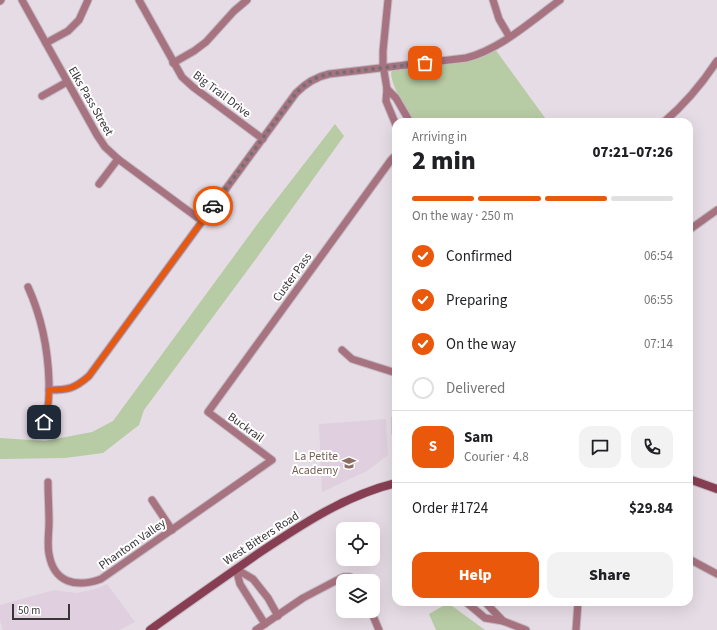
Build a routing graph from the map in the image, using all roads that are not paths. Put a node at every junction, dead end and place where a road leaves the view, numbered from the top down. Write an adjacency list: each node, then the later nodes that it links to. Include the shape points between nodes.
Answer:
1 (22, 0): 9 (street, Elks Pass Street)
2 (88, 0): 9 (street, via 79,20)
3 (139, 0): 11 (street, Big Trail Drive)
4 (246, 0): 11 (street, via 206,42)
5 (388, 0): 12 (street)
6 (493, 0): 8 (street, via 499,19)
7 (560, 0): 8 (street)
8 (509, 36): 12 (street, via 480,54 466,58)
9 (46, 43): 13 (street, Elks Pass Street)
10 (717, 61): 18 (street, via 697,90)
11 (173, 63): 19 (street, Big Trail Drive, via 182,77 193,87)
12 (383, 68): 14 (street); 19 (street, via 329,74 306,83)
13 (67, 82): 15 (street); 21 (street, Elks Pass Street, via 96,135)
14 (387, 89): 16 (street, via 386,101); 17 (street, via 396,98)
15 (42, 96)
16 (393, 118)
17 (408, 118)
18 (669, 118)
19 (263, 139): 24 (street)
20 (392, 158): 30 (street, Custer Pass)
21 (118, 159): 22 (street); 24 (street, Elks Pass Street)
22 (99, 184)
23 (717, 210): 25 (street)
24 (202, 221): 29 (street, via 89,376 78,385 64,390)
25 (693, 227)
26 (28, 287): 29 (street, via 37,307 47,346)
27 (342, 350): 28 (street, via 352,359)
28 (392, 372)
29 (49, 390): 31 (street, via 48,410)
30 (208, 412): 32 (street, Buckrail)
31 (44, 422)
32 (272, 460): 38 (street, Phantom Valley)
33 (693, 480): 36 (main road)
34 (48, 482): 38 (street, Phantom Valley, via 49,553 53,566 60,576 70,583 91,583 101,579)
35 (392, 484): 40 (main road, West Bitters Road, via 358,496 324,512 283,536)
36 (717, 489)
37 (152, 500): 38 (street)
38 (172, 530)
39 (693, 561): 41 (street)
40 (236, 569): 46 (street, via 253,579); 49 (street, via 240,584); 50 (main road, West Bitters Road)
41 (717, 574)
42 (336, 581): 46 (street, via 303,598)
43 (472, 606): 48 (street, via 485,618)
44 (489, 606): 48 (street)
45 (578, 606): 54 (street)
46 (278, 616): 49 (street)
47 (374, 618): 52 (street)
48 (503, 621): 53 (street)
49 (265, 624): 51 (street)
50 (150, 630)
51 (256, 630)
52 (379, 630)
53 (526, 630)
54 (576, 630)

